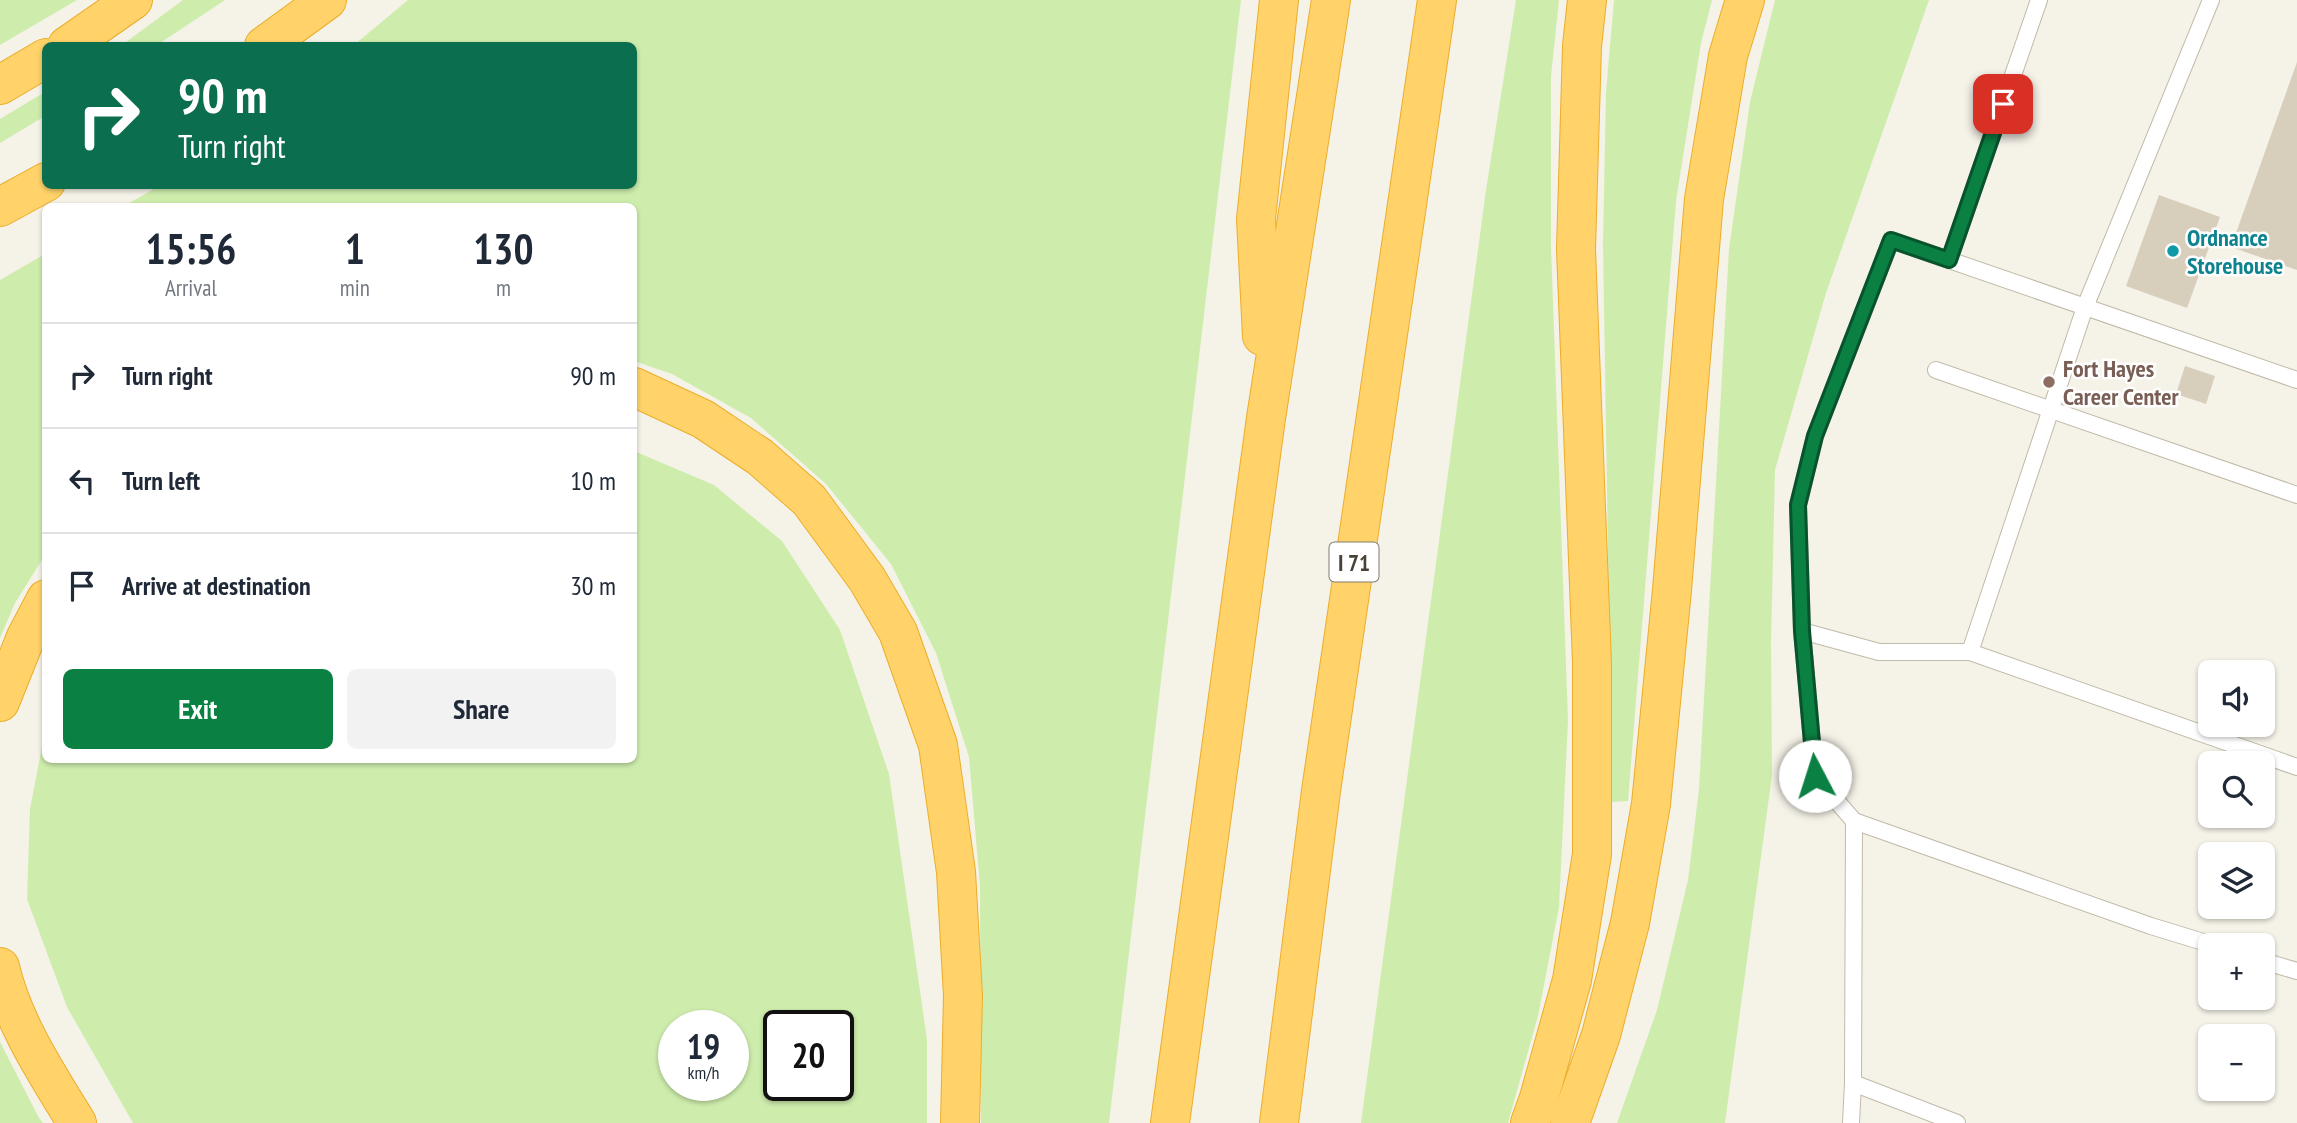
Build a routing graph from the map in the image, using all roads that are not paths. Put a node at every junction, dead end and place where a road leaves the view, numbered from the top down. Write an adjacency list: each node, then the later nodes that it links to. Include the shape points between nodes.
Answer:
1 (133, 0): 11 (highway)
2 (304, 0): 12 (highway)
3 (327, 0): 13 (highway)
4 (1279, 0): 24 (highway, via 1256,219)
5 (1331, 0): 24 (highway)
6 (1587, 0): 41 (highway, via 1576,249 1592,663 1592,854 1572,980)
7 (1745, 0): 42 (highway, via 1728,56 1704,199 1651,804 1630,923 1601,1035)
8 (2039, 0): 18 (lane)
9 (2210, 0): 19 (lane)
10 (1437, 1): 40 (highway, I 71, via 1325,764)
11 (73, 42)
12 (268, 42)
13 (268, 42)
14 (42, 60): 15 (highway)
15 (0, 86)
16 (42, 184): 17 (highway)
17 (0, 206)
18 (1949, 260): 19 (lane); 27 (lane, via 1891,240 1815,436 1798,505)
19 (2085, 307): 21 (lane); 23 (lane)
20 (1937, 370): 23 (lane)
21 (2297, 380)
22 (637, 388): 38 (highway, via 703,419 760,457 809,500 867,579 898,632 938,745 956,872 963,996)
23 (2051, 409): 25 (lane); 28 (lane)
24 (1266, 418): 39 (highway)
25 (2297, 495)
26 (42, 607): 29 (highway)
27 (1802, 631): 28 (lane, via 1879,652); 31 (lane, via 1815,776)
28 (1970, 652): 30 (lane)
29 (0, 702)
30 (2297, 767)
31 (1854, 821): 32 (lane); 36 (lane)
32 (2198, 940)
33 (2275, 965): 35 (lane)
34 (0, 967): 37 (highway, via 34,1051)
35 (2297, 971)
36 (1853, 1083): 43 (lane); 44 (lane)
37 (77, 1123)
38 (960, 1123)
39 (1170, 1123)
40 (1279, 1123)
41 (1530, 1123)
42 (1570, 1123)
43 (1851, 1123)
44 (1957, 1123)

